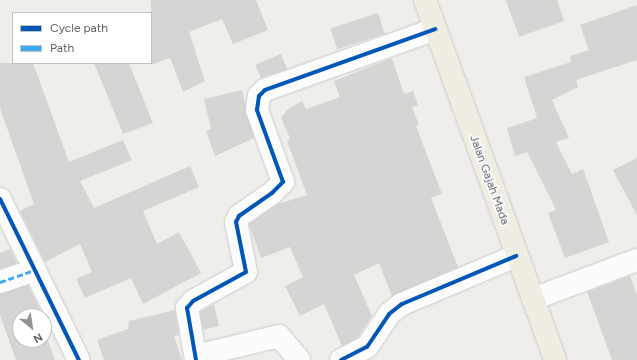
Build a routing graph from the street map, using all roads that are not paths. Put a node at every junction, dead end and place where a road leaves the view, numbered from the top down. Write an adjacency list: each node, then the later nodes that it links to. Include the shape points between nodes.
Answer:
1 (425, 0): 2 (highway, Jalan Gajah Mada)
2 (436, 29): 4 (highway, Jalan Gajah Mada); 9 (street, via 265,90 259,96 257,110 283,182 239,216 236,222 246,272 193,301 187,308)
3 (0, 200): 6 (street)
4 (516, 256): 8 (highway, Jalan Gajah Mada); 12 (street, via 402,304 388,314 367,347)
5 (637, 260): 8 (street)
6 (35, 270): 7 (street); 10 (street)
7 (0, 282)
8 (532, 299): 13 (highway, Jalan Gajah Mada)
9 (196, 358): 11 (street, via 279,336)
10 (79, 360)
11 (299, 360)
12 (341, 360)
13 (555, 360)

